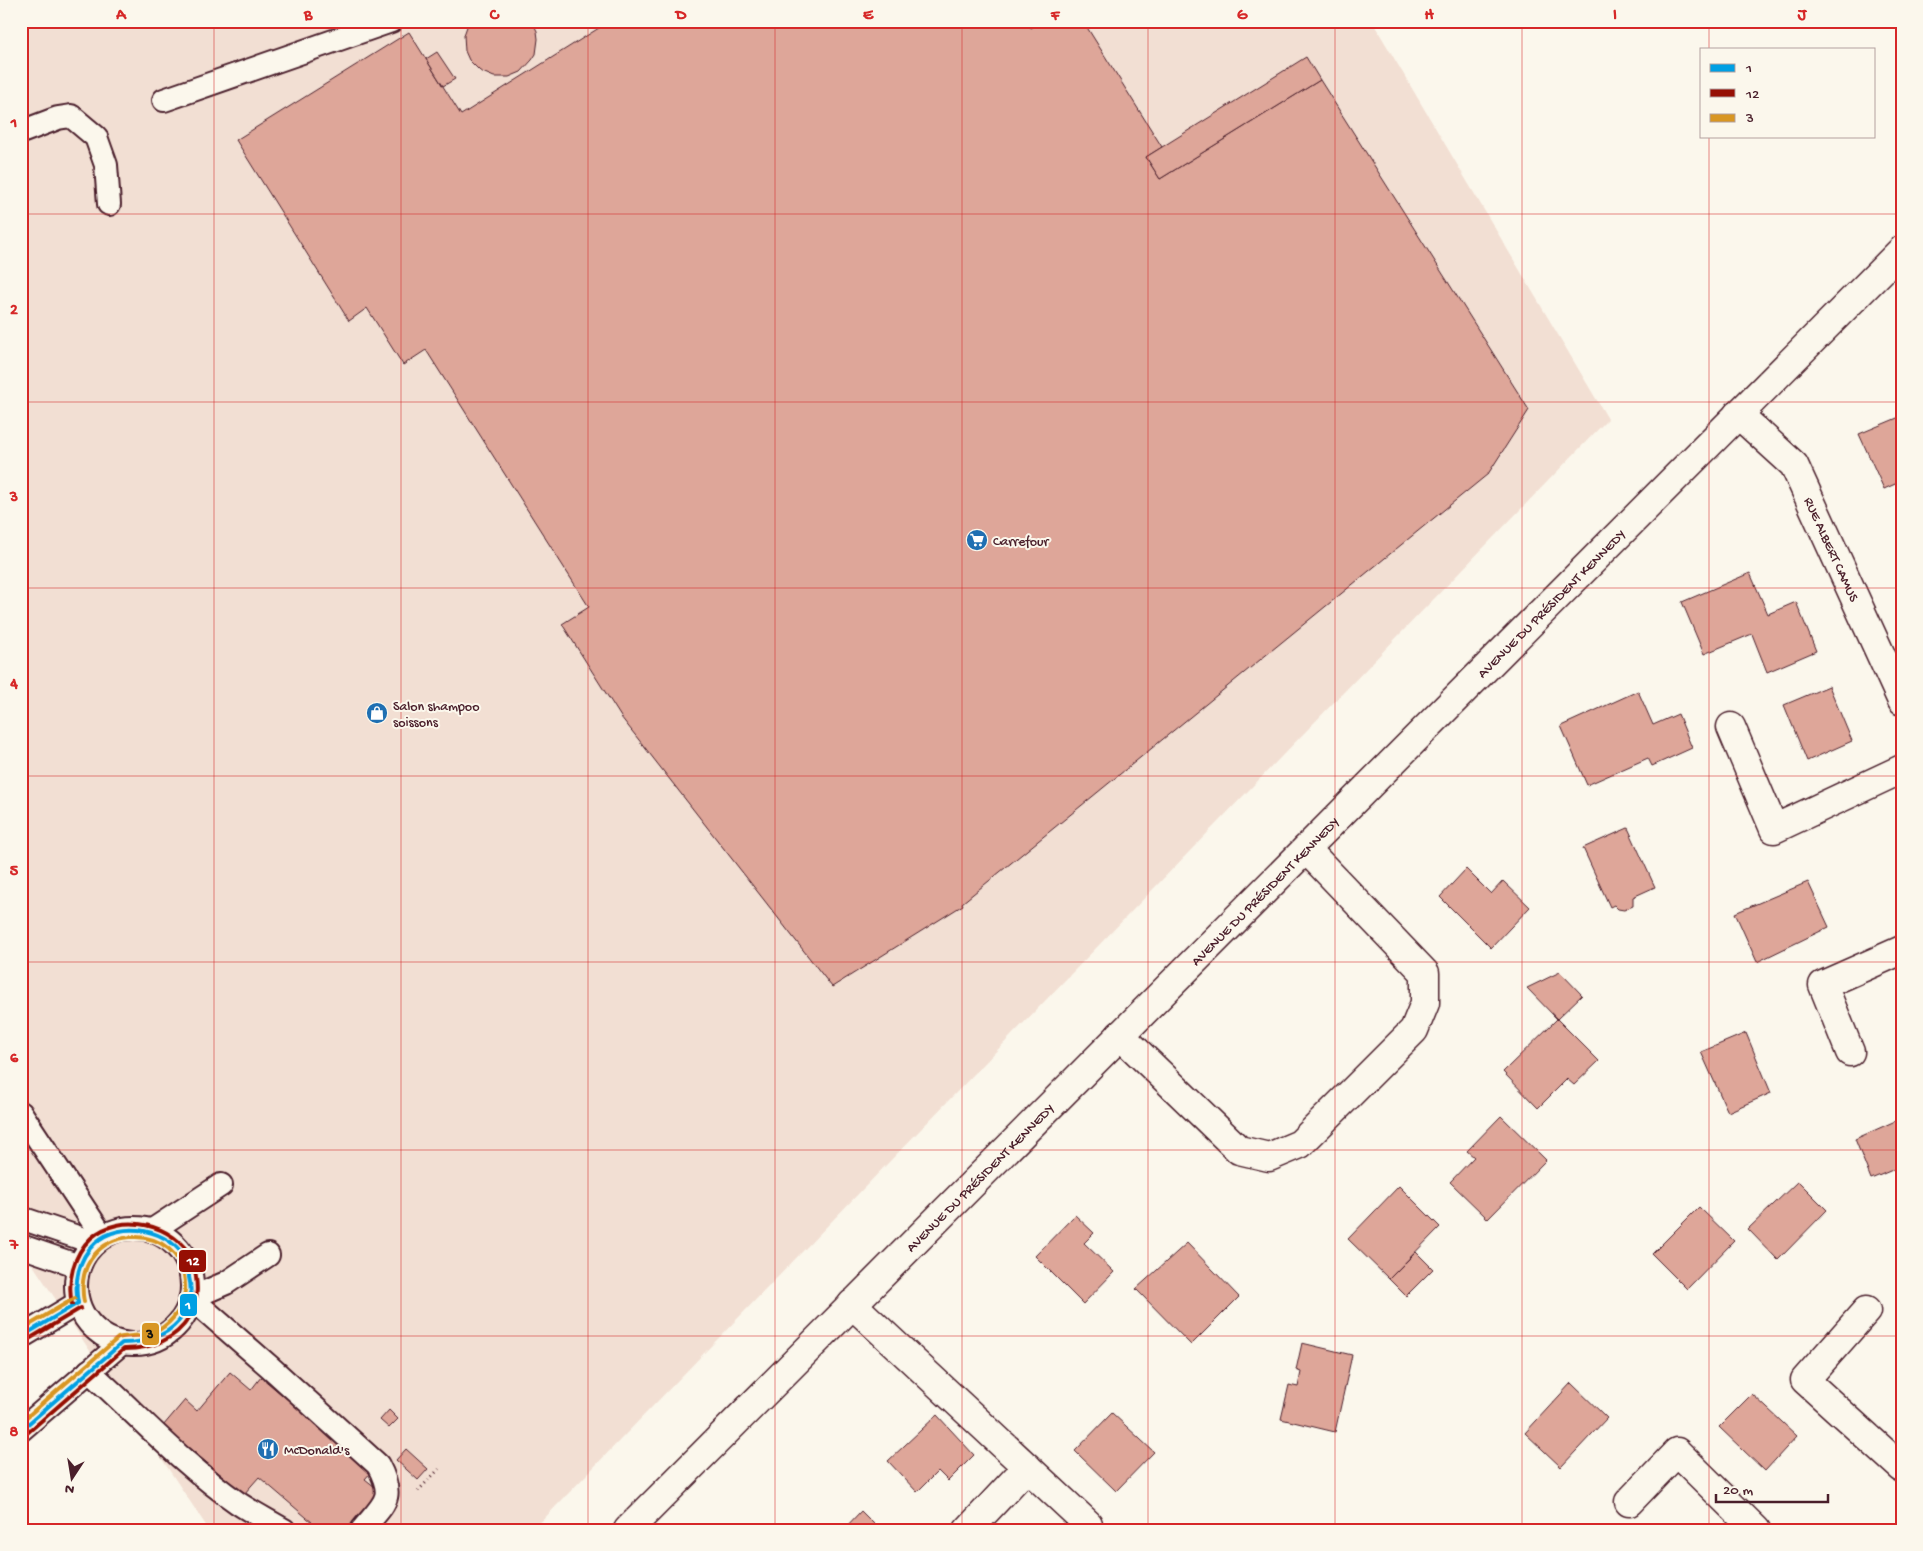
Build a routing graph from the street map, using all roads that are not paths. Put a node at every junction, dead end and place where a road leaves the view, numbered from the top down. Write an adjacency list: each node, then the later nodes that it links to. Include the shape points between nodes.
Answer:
1 (390, 21): 2 (lane)
2 (164, 100)
3 (21, 132): 4 (lane, via 71,116 96,137 106,166)
4 (109, 204)
5 (1902, 250): 6 (street, AVENUE DU PRÉSIDENT KENNEDY)
6 (1738, 414): 7 (street, RUE ALBERT CAMUS, via 1794,465); 11 (street, AVENUE DU PRÉSIDENT KENNEDY)
7 (1891, 651): 8 (street, RUE ALBERT CAMUS)
8 (1902, 701)
9 (1731, 727): 10 (street, via 1774,829)
10 (1902, 769)
11 (1306, 849): 13 (street, AVENUE DU PRÉSIDENT KENNEDY); 13 (street, via 1425,973 1426,1003 1414,1030 1300,1144 1269,1157 1239,1150)
12 (1902, 950): 14 (street, via 1823,985)
13 (1120, 1035): 26 (street, AVENUE DU PRÉSIDENT KENNEDY)
14 (1850, 1052)
15 (21, 1112): 16 (lane)
16 (28, 1140): 20 (lane)
17 (221, 1185): 19 (lane)
18 (21, 1218): 20 (lane)
19 (152, 1231): 20 (lane, via 119,1230); 24 (lane, via 179,1250 188,1264)
20 (99, 1240): 23 (lane)
21 (21, 1246): 23 (lane)
22 (268, 1255): 24 (lane, via 226,1283)
23 (79, 1266): 25 (lane, via 76,1284)
24 (190, 1298): 29 (lane, via 173,1329 158,1339 140,1344); 36 (lane, via 378,1465 388,1494)
25 (78, 1303): 28 (lane); 29 (lane, via 95,1329)
26 (852, 1304): 32 (street); 37 (street, AVENUE DU PRÉSIDENT KENNEDY)
27 (1866, 1311): 33 (street, via 1805,1380)
28 (21, 1337)
29 (122, 1343): 30 (lane)
30 (89, 1371): 31 (lane); 35 (lane, via 196,1470 238,1503)
31 (21, 1430)
32 (1027, 1467): 38 (street); 39 (street, via 1088,1524)
33 (1902, 1468)
34 (1629, 1502): 40 (street, via 1677,1452)
35 (284, 1530)
36 (362, 1530)
37 (628, 1530)
38 (968, 1530)
39 (1083, 1530)
40 (1756, 1530)

